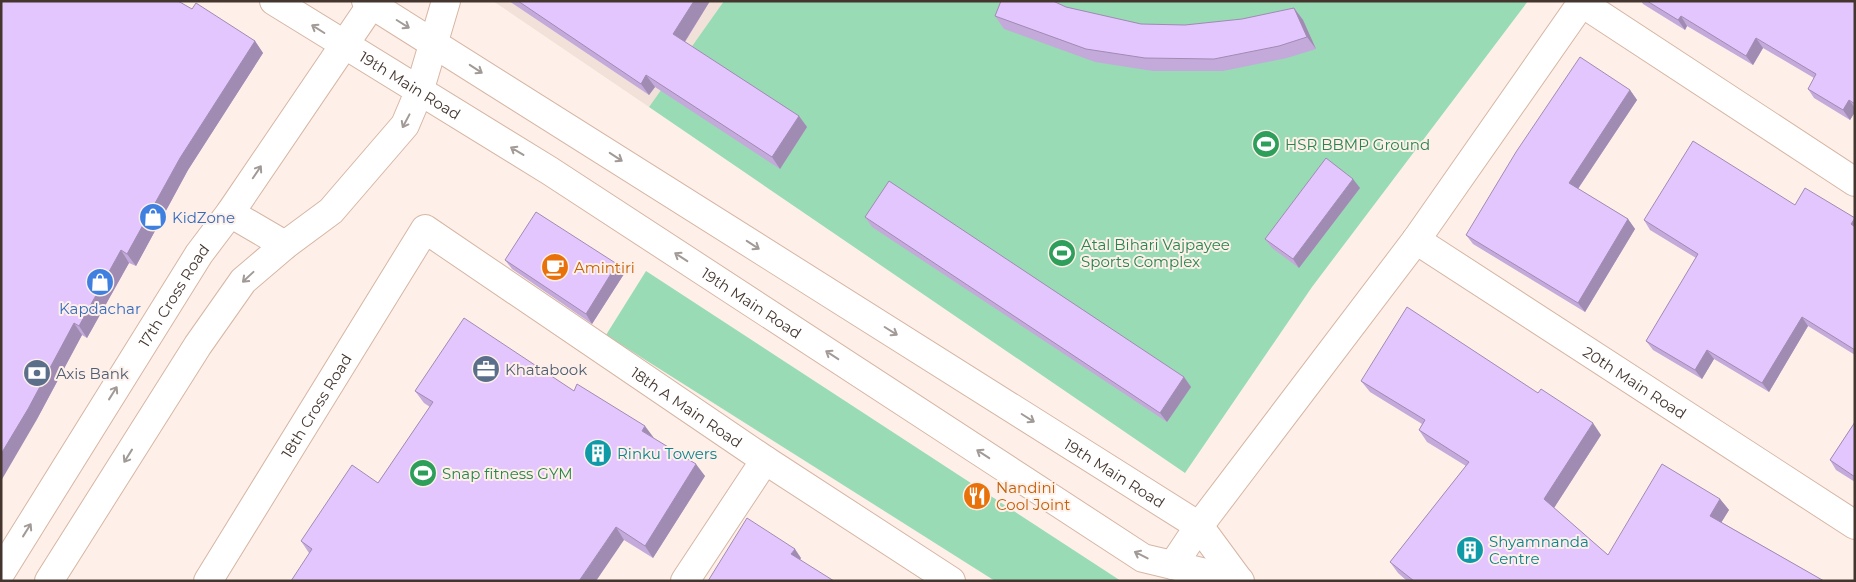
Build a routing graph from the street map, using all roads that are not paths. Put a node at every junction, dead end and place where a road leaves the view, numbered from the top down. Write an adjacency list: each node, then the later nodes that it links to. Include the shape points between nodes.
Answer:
1 (274, 1): 6 (main road, 19th Main Road, one-way to 1)
2 (446, 1): 5 (main road)
3 (370, 2): 5 (main road, 19th Main Road, one-way to 5); 6 (main road, 17th Cross Road)
4 (1582, 2): 8 (main road); 11 (main road)
5 (435, 43): 7 (main road); 15 (main road, 19th Main Road, one-way to 15)
6 (343, 45): 7 (main road, 19th Main Road); 9 (main road, 17th Cross Road, one-way to 6)
7 (419, 92): 12 (main road, one-way to 12, via 405,125 344,198); 16 (main road, 19th Main Road, one-way to 7, via 1143,558 550,171)
8 (1855, 182)
9 (230, 213): 12 (main road); 17 (main road, 17th Cross Road, one-way to 9, via 199,254)
10 (425, 229): 13 (main road, 18th A Main Road); 20 (main road, 18th Cross Road)
11 (1416, 240): 14 (main road, 20th Main Road); 15 (main road)
12 (285, 245): 19 (main road, one-way to 19, via 243,281 198,345)
13 (765, 460): 21 (main road); 22 (main road, 18th A Main Road)
14 (1855, 525)
15 (1199, 526): 16 (main road); 18 (main road, 19th Main Road)
16 (1172, 565): 18 (main road, 19th Main Road)
17 (1, 572)
18 (1239, 580)
19 (49, 581)
20 (208, 581)
21 (685, 581)
22 (951, 581)

